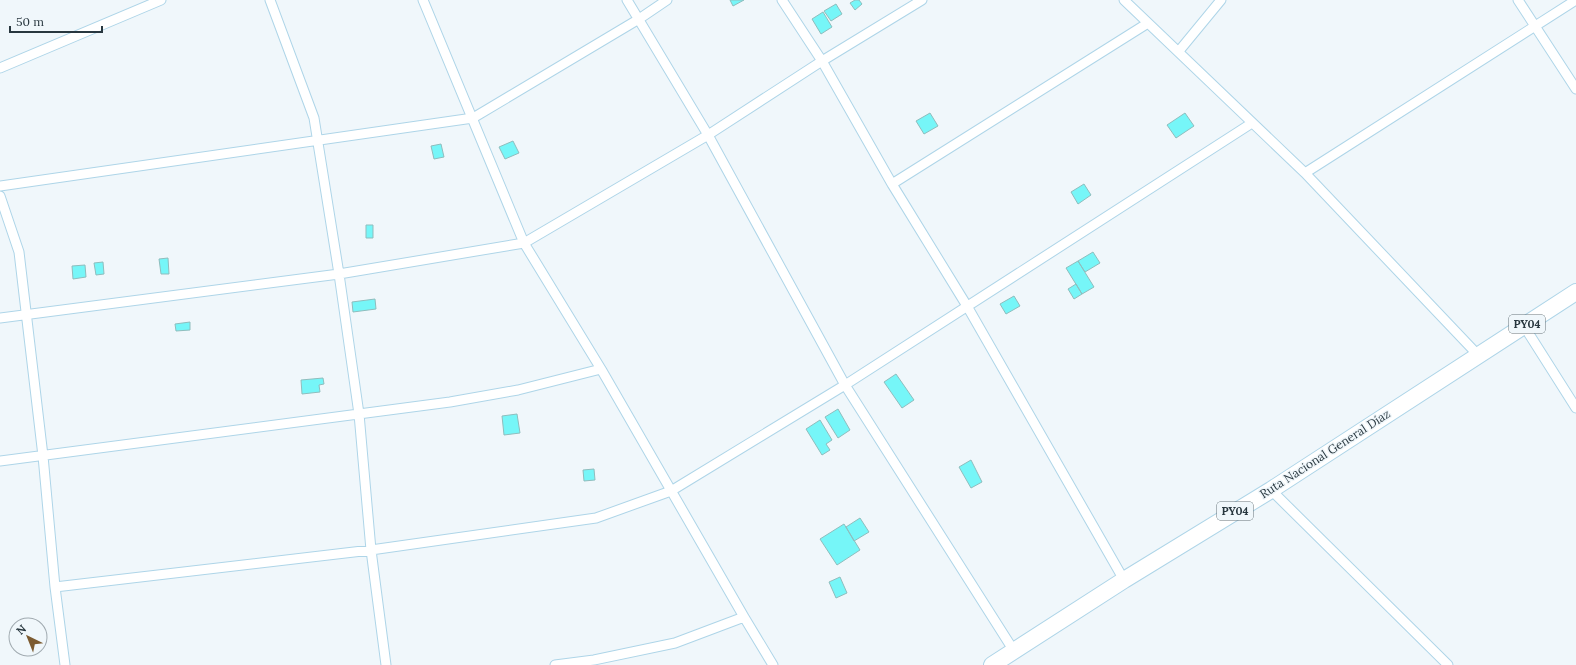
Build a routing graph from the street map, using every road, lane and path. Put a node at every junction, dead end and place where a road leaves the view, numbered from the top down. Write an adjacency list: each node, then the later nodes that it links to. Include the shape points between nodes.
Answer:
1 (161, 0): 17 (street)
2 (270, 0): 22 (street, via 314,118)
3 (423, 0): 19 (street)
4 (627, 0): 12 (street)
5 (667, 0): 12 (street)
6 (782, 0): 16 (street)
7 (922, 0): 16 (street)
8 (1124, 0): 13 (street)
9 (1221, 0): 15 (street)
10 (1518, 0): 14 (street)
11 (1576, 0): 14 (street)
12 (639, 19): 19 (street); 21 (street)
13 (1148, 23): 15 (street); 24 (street)
14 (1536, 26): 18 (street); 23 (street)
15 (1179, 51): 20 (street)
16 (822, 61): 21 (street); 24 (street)
17 (0, 68)
18 (1576, 89)
19 (473, 118): 22 (street); 27 (street)
20 (1252, 123): 23 (street); 30 (street)
21 (708, 135): 27 (street); 36 (street)
22 (317, 141): 25 (street); 28 (street)
23 (1305, 173): 34 (street)
24 (892, 184): 30 (street)
25 (0, 186)
26 (0, 196): 31 (street, via 19,252)
27 (524, 243): 28 (street); 35 (street)
28 (339, 274): 31 (street); 38 (street)
29 (1576, 292): 33 (highway, Ruta Nacional General Díaz / PY04)
30 (967, 306): 36 (street); 44 (street)
31 (25, 314): 32 (street); 39 (street)
32 (0, 318)
33 (1524, 326): 34 (highway, Ruta Nacional General Díaz / PY04); 37 (street)
34 (1478, 356): 41 (highway, Ruta Nacional General Díaz / PY04)
35 (601, 369): 38 (street, via 518,390); 42 (street)
36 (845, 385): 42 (street); 47 (street)
37 (1576, 408)
38 (359, 414): 39 (street); 43 (street)
39 (43, 456): 40 (street); 45 (street)
40 (0, 461)
41 (1270, 490): 44 (highway, Ruta Nacional General Díaz / PY04); 53 (street)
42 (671, 491): 43 (street, via 596,518); 46 (street)
43 (371, 550): 45 (street); 49 (street)
44 (1124, 580): 47 (highway, Ruta Nacional General Díaz / PY04)
45 (55, 587): 48 (street)
46 (744, 617): 50 (street, via 675,643 594,660); 51 (street)
47 (1014, 651): 52 (highway, Ruta Nacional General Díaz / PY04)
48 (64, 665)
49 (386, 665)
50 (555, 665)
51 (773, 665)
52 (992, 665)
53 (1448, 665)

